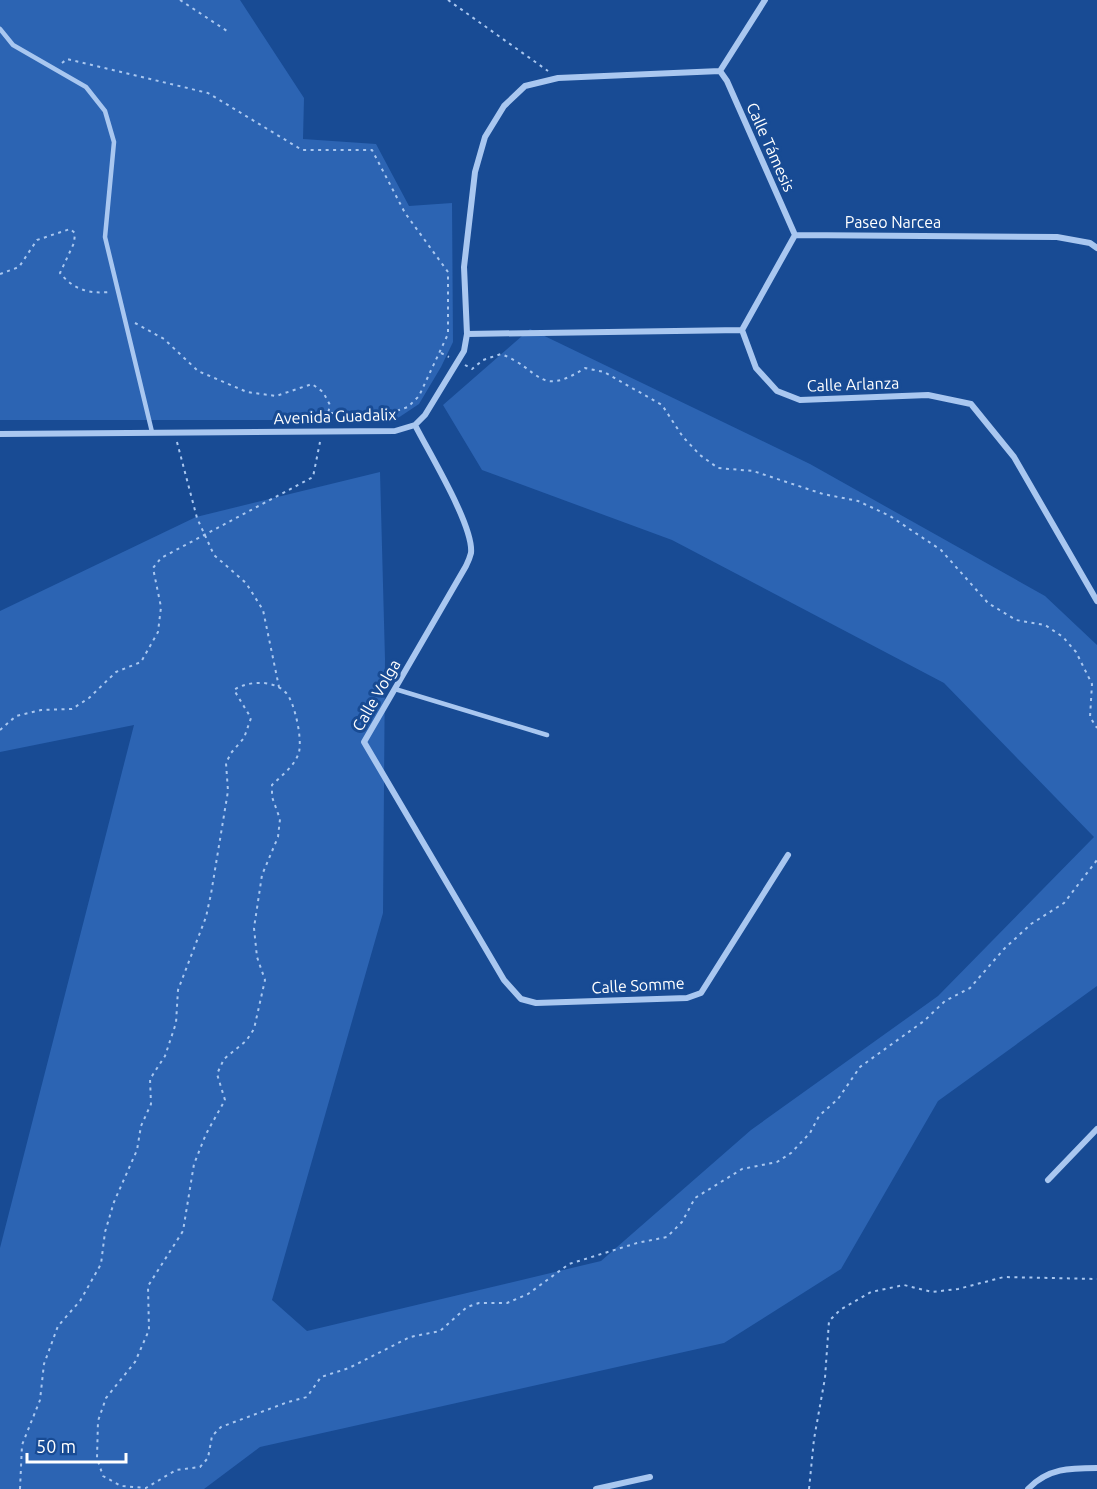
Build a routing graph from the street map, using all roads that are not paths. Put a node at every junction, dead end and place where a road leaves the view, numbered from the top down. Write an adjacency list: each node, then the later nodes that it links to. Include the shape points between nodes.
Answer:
1 (765, 0): 3 (street)
2 (0, 30): 9 (lane, via 13,45 86,87 105,111 114,142 105,237)
3 (720, 71): 4 (street, Calle Támesis); 7 (street, Avenida Guadalix, via 558,78 525,86 504,106 485,137 475,172 465,255)
4 (795, 235): 5 (street, Paseo Narcea, via 1057,237); 6 (street)
5 (1097, 248)
6 (742, 330): 7 (street); 11 (street, Calle Arlanza, via 756,368 777,391 800,400 928,395 971,404 1014,457)
7 (467, 334): 8 (street, Avenida Guadalix, via 458,362)
8 (415, 425): 9 (street, Avenida Guadalix, via 395,431); 12 (street, Calle Volga, via 459,512 471,552)
9 (152, 432): 10 (street, Avenida Guadalix)
10 (0, 434)
11 (1097, 601)
12 (395, 689): 13 (lane); 15 (street, Calle Volga, via 364,742 504,980)
13 (547, 735)
14 (789, 855): 15 (street, Calle Somme, via 701,993 687,998 536,1003)
15 (521, 999)
16 (1097, 1130): 17 (street)
17 (1048, 1180)
18 (1097, 1468): 21 (street, via 1051,1472)
19 (651, 1477): 20 (street)
20 (596, 1489)
21 (1028, 1489)

